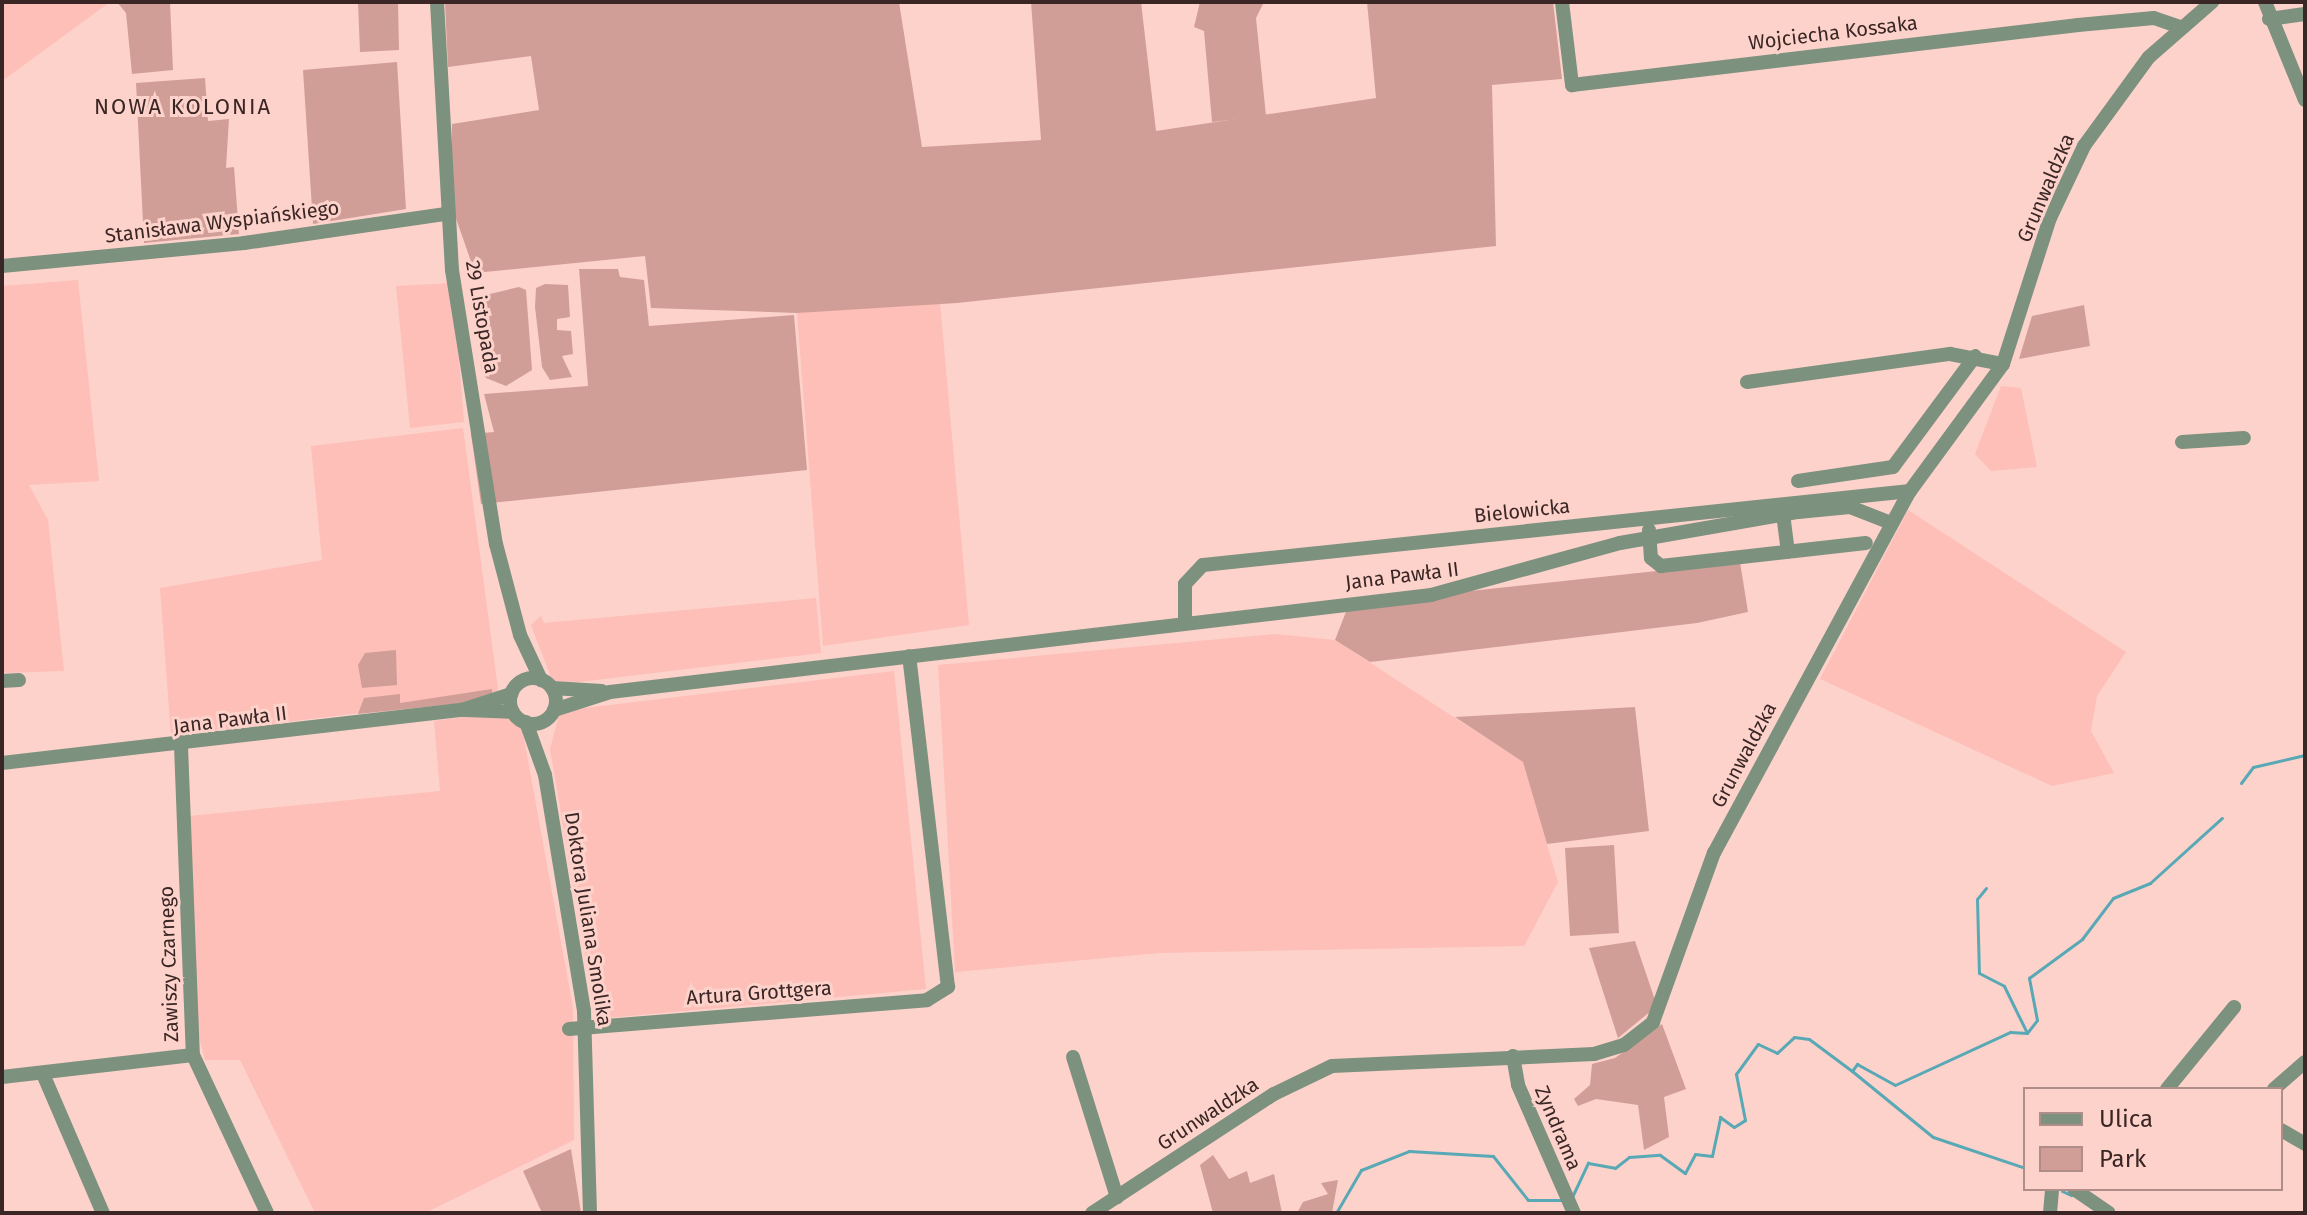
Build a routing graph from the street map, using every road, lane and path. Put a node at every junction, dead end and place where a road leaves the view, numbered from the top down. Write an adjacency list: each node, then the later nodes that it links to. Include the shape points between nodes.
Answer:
1 (437, 2): 9 (street, 29 Listopada)
2 (1562, 2): 7 (street, Wojciecha Kossaka, via 1572,85 2078,25 2154,18)
3 (2212, 2): 7 (street, Grunwaldzka)
4 (2265, 2): 6 (street)
5 (2305, 14): 6 (street)
6 (2269, 19): 8 (street)
7 (2180, 27): 12 (street, Grunwaldzka, via 2130,80 2084,146 2050,218)
8 (2305, 100)
9 (446, 214): 10 (street, Stanisława Wyspiańskiego, via 244,243); 25 (street, 29 Listopada, via 496,544)
10 (2, 266)
11 (1975, 356): 12 (street); 13 (street); 16 (street, via 1893,467)
12 (2003, 364): 17 (street, Grunwaldzka)
13 (1747, 382)
14 (2244, 438): 15 (street)
15 (2182, 442)
16 (1798, 481)
17 (1910, 491): 18 (street, Bielowicka); 20 (street, Grunwaldzka)
18 (1782, 508): 19 (street, Bielowicka); 20 (street, Jana Pawła II, via 1850,507); 21 (street, Jana Pawła II); 23 (street)
19 (1648, 518): 21 (street); 24 (street, Bielowicka, via 1203,565 1185,584)
20 (1891, 523): 43 (street, Grunwaldzka, via 1703,874 1653,1022 1610,1051)
21 (1649, 536): 23 (street, via 1651,558 1661,566); 24 (street, Jana Pawła II, via 1456,591)
22 (1866, 543): 23 (street)
23 (1788, 552)
24 (1185, 622): 26 (street, Jana Pawła II)
25 (520, 635): 29 (street, 29 Listopada); 30 (street, 29 Listopada)
26 (909, 656): 31 (street, Jana Pawła II); 40 (street, Artura Grottgera, via 948,987 927,1000)
27 (19, 680): 28 (street)
28 (2, 681)
29 (546, 684): 30 (street, Jana Pawła II); 31 (street, Jana Pawła II); 34 (street, 29 Listopada)
30 (516, 688): 32 (street, Jana Pawła II); 33 (street, 29 Listopada)
31 (610, 692): 34 (street, Jana Pawła II)
32 (462, 710): 33 (street, Jana Pawła II); 36 (street, Jana Pawła II)
33 (513, 712): 35 (street)
34 (550, 715): 35 (street, Jana Pawła II); 38 (street, Doktora Juliana Smolika)
35 (526, 722): 38 (street, Doktora Juliana Smolika)
36 (181, 746): 37 (street, Jana Pawła II); 42 (street, Zawiszy Czarnego)
37 (2, 763)
38 (545, 775): 40 (street, Doktora Juliana Smolika)
39 (2234, 1007): 48 (street)
40 (586, 1028): 41 (street, Artura Grottgera); 58 (street, Doktora Juliana Smolika, via 583,1132)
41 (569, 1029)
42 (193, 1055): 46 (street); 57 (street, Zawiszy Czarnego)
43 (1513, 1056): 54 (street, Grunwaldzka, via 1332,1066); 55 (street, Zyndrama, via 1518,1085)
44 (1073, 1057): 54 (street)
45 (2305, 1062): 49 (street)
46 (43, 1074): 47 (street); 56 (street)
47 (2, 1077)
48 (2169, 1087)
49 (2276, 1087)
50 (2283, 1131): 51 (street)
51 (2305, 1144)
52 (2052, 1191): 60 (street)
53 (2077, 1191): 61 (street)
54 (1117, 1197): 59 (street, Grunwaldzka)
55 (1569, 1202)
56 (103, 1213)
57 (267, 1213)
58 (590, 1213)
59 (1092, 1213)
60 (2050, 1213)
61 (2109, 1213)

